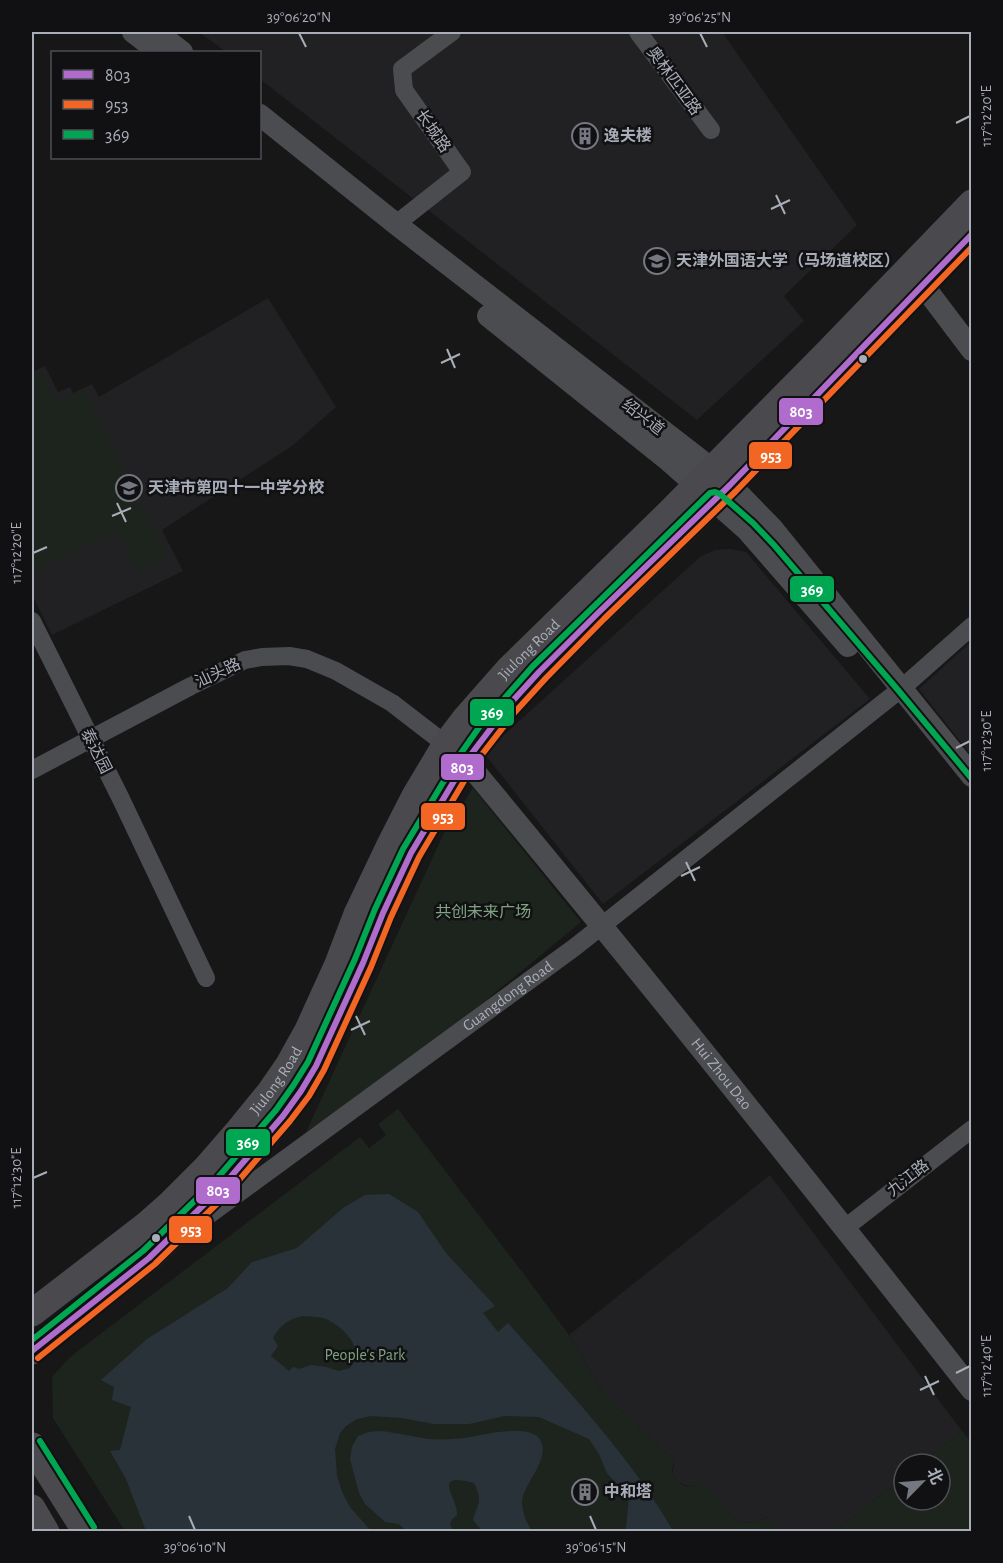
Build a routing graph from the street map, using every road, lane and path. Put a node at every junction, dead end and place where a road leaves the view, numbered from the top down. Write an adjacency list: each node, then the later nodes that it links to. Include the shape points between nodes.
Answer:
1 (133, 32): 5 (street)
2 (156, 32): 6 (street)
3 (452, 32): 11 (street, 长城路, via 402,69 404,90 462,172)
4 (638, 32): 8 (street, 奥林匹亚路)
5 (158, 51)
6 (181, 51)
7 (261, 116): 11 (street, 绍兴道)
8 (711, 130)
9 (261, 135): 15 (street, 绍兴道, via 669,461)
10 (972, 203): 13 (main road, Jiulong Road)
11 (396, 224): 15 (street, 绍兴道)
12 (972, 233): 13 (main road, Jiulong Road)
13 (916, 276): 14 (street); 15 (main road, Jiulong Road)
14 (972, 350)
15 (713, 485): 18 (street, 绍兴道, via 747,530); 20 (main road, Jiulong Road, via 487,732)
16 (32, 621): 19 (street, 泰达园)
17 (972, 626): 18 (street, Guangdong Road)
18 (896, 692): 22 (street, 绍兴道); 23 (street, 绍兴道); 24 (street, Guangdong Road)
19 (90, 739): 20 (street, 汕头路, via 245,660 289,656 336,671 392,703); 21 (street, 汕头路); 25 (street, 泰达园)
20 (456, 752): 24 (street, Hui Zhou Dao); 28 (main road, Jiulong Road, via 451,785 411,853 341,1012 301,1091 221,1188); 29 (main road, Jiulong Road, via 415,795 357,914 308,1030 270,1092 171,1203)
21 (32, 770)
22 (972, 776)
23 (972, 794)
24 (602, 925): 27 (street, Hui Zhou Dao); 28 (street, Guangdong Road)
25 (206, 978)
26 (972, 1129): 27 (street, 九江路)
27 (845, 1228): 31 (street, Hui Zhou Dao)
28 (149, 1258): 30 (main road, Guangdong Road)
29 (32, 1313)
30 (32, 1351)
31 (972, 1390)
32 (32, 1446): 35 (main road)
33 (32, 1508): 34 (main road)
34 (46, 1532)
35 (86, 1532)

